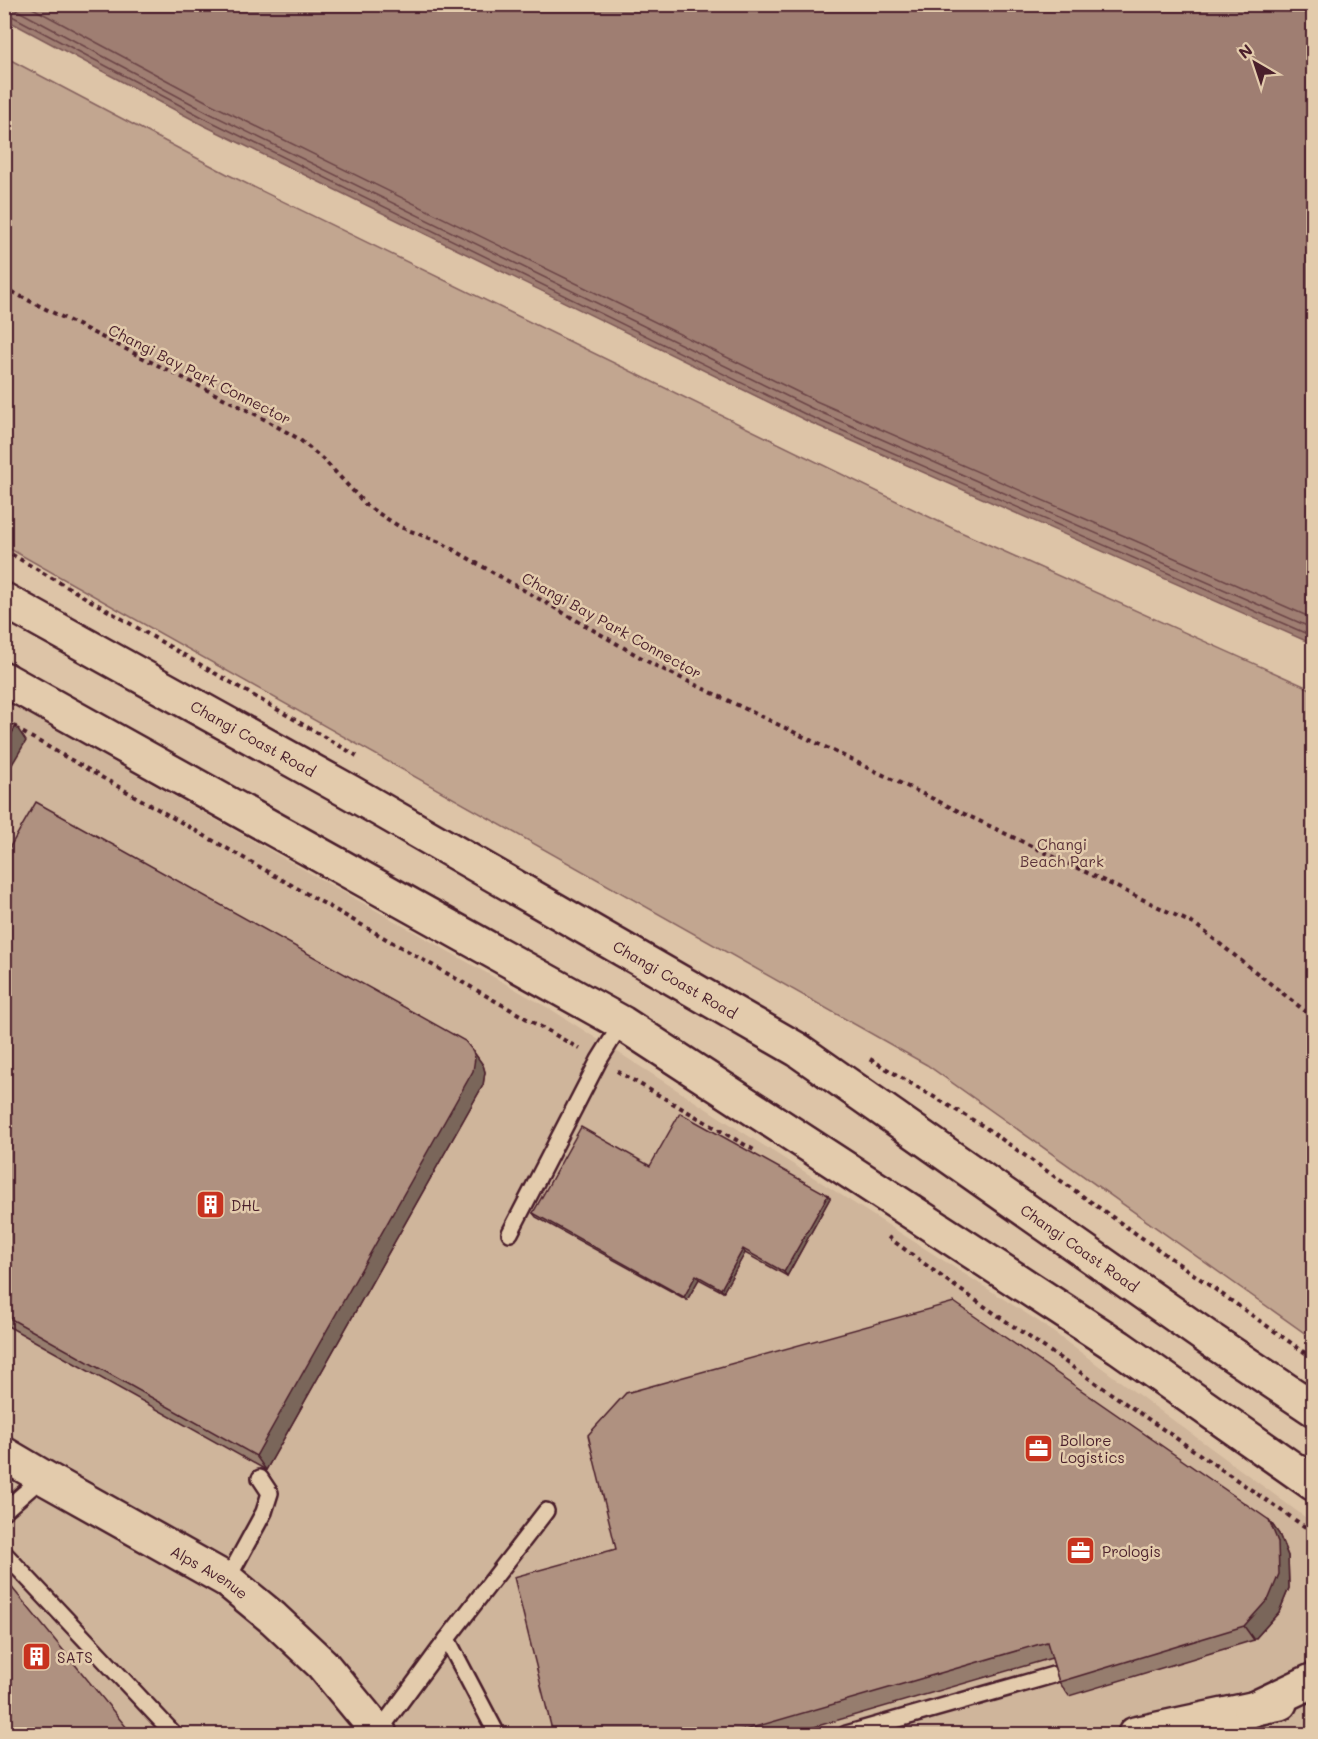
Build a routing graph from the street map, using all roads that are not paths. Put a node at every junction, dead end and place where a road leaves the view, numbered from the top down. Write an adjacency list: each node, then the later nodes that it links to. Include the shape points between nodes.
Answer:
1 (4, 600): 5 (main road, Changi Coast Road, via 350,792 798,1050)
2 (4, 679): 3 (main road)
3 (622, 1023): 4 (lane); 9 (main road, via 1119,1347)
4 (510, 1233)
5 (1314, 1409)
6 (4, 1454): 7 (main road, Alps Avenue)
7 (43, 1477): 10 (lane); 13 (main road, Alps Avenue)
8 (260, 1478): 13 (lane, via 270,1493 264,1512)
9 (1314, 1484)
10 (4, 1511)
11 (546, 1511): 14 (lane)
12 (4, 1553): 19 (lane)
13 (227, 1580): 20 (main road, Alps Avenue, via 322,1664)
14 (447, 1639): 20 (lane); 21 (lane)
15 (1053, 1675): 22 (lane)
16 (1314, 1680): 18 (main road)
17 (1314, 1695): 18 (main road)
18 (1251, 1710): 23 (main road)
19 (174, 1734)
20 (379, 1734)
21 (497, 1734)
22 (846, 1734)
23 (1135, 1734)

